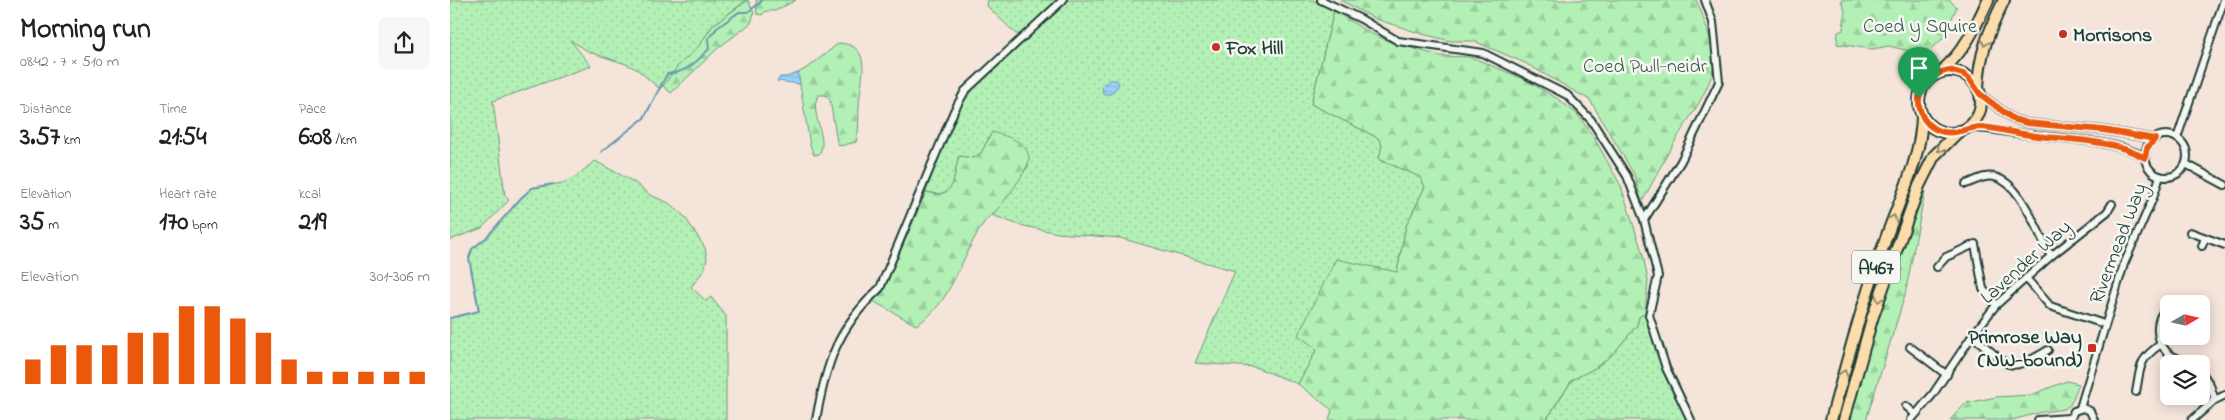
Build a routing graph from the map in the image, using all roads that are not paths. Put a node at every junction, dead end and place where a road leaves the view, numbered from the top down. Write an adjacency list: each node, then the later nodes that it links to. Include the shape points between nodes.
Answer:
1 (1063, 0): 46 (street, via 965,91 880,288 866,301 836,343)
2 (1321, 0): 19 (street, via 1398,41 1482,53 1567,95 1591,120 1627,176)
3 (1705, 0): 19 (street, via 1713,22 1719,82 1681,161)
4 (1988, 0): 7 (main road, via 1970,39)
5 (2004, 0): 8 (main road, one-way to 8, via 1984,43 1978,68)
6 (2224, 0): 11 (street)
7 (1942, 71): 8 (main road, via 1963,74); 9 (main road, via 1926,81 1921,89)
8 (1979, 91): 10 (main road, via 1978,113); 12 (street, via 2001,112 2020,121)
9 (1922, 116): 10 (main road, via 1928,124 1941,131); 48 (main road, A467, one-way to 9, via 1884,243 1917,155)
10 (1963, 130): 13 (street, via 1996,128 2107,144 2129,149); 49 (main road, A467, one-way to 49, via 1934,156 1922,178 1875,310)
11 (2177, 138): 12 (street, via 2163,136); 14 (street, via 2187,151)
12 (2155, 139): 13 (street, via 2147,148)
13 (2145, 158): 15 (street, via 2150,170)
14 (2186, 164): 15 (street, via 2174,176); 17 (street)
15 (2160, 176): 29 (street, Rivermead Way, via 2124,264)
16 (1966, 184): 24 (street, via 1985,176 1999,179 2012,187 2020,196)
17 (2225, 185)
18 (2112, 204): 24 (street, Lavender Way, via 2107,212)
19 (1644, 220): 47 (street, via 1658,276 1649,315 1666,368)
20 (2190, 232): 21 (street)
21 (2205, 238): 22 (street); 23 (street)
22 (2225, 245)
23 (2202, 246)
24 (2051, 256): 26 (street, Lavender Way)
25 (1938, 267): 27 (street, via 1946,257 1974,244 1984,289)
26 (2026, 278): 27 (street, Lavender Way); 29 (street, via 2050,306)
27 (1996, 305): 30 (street, Lavender Way)
28 (2160, 319): 31 (street)
29 (2104, 324): 43 (street, Rivermead Way)
30 (1972, 336): 35 (street, via 1998,358 2013,365 2026,363); 37 (street, Lavender Way)
31 (2160, 341)
32 (2160, 345): 39 (street, via 2147,353 2142,361)
33 (2162, 345): 36 (street)
34 (1910, 347): 37 (street)
35 (2048, 350)
36 (2172, 355)
37 (1947, 375): 44 (street, Lavender Way)
38 (2210, 385): 41 (street)
39 (2136, 392)
40 (2225, 395): 41 (street)
41 (2214, 400): 52 (street)
42 (1906, 406): 44 (street)
43 (2080, 408): 45 (street, Rivermead Way); 51 (street, via 2090,411)
44 (1913, 417)
45 (2070, 419): 50 (street)
46 (816, 420)
47 (1691, 420)
48 (1831, 420)
49 (1844, 420)
50 (2038, 420)
51 (2094, 420)
52 (2192, 420)

